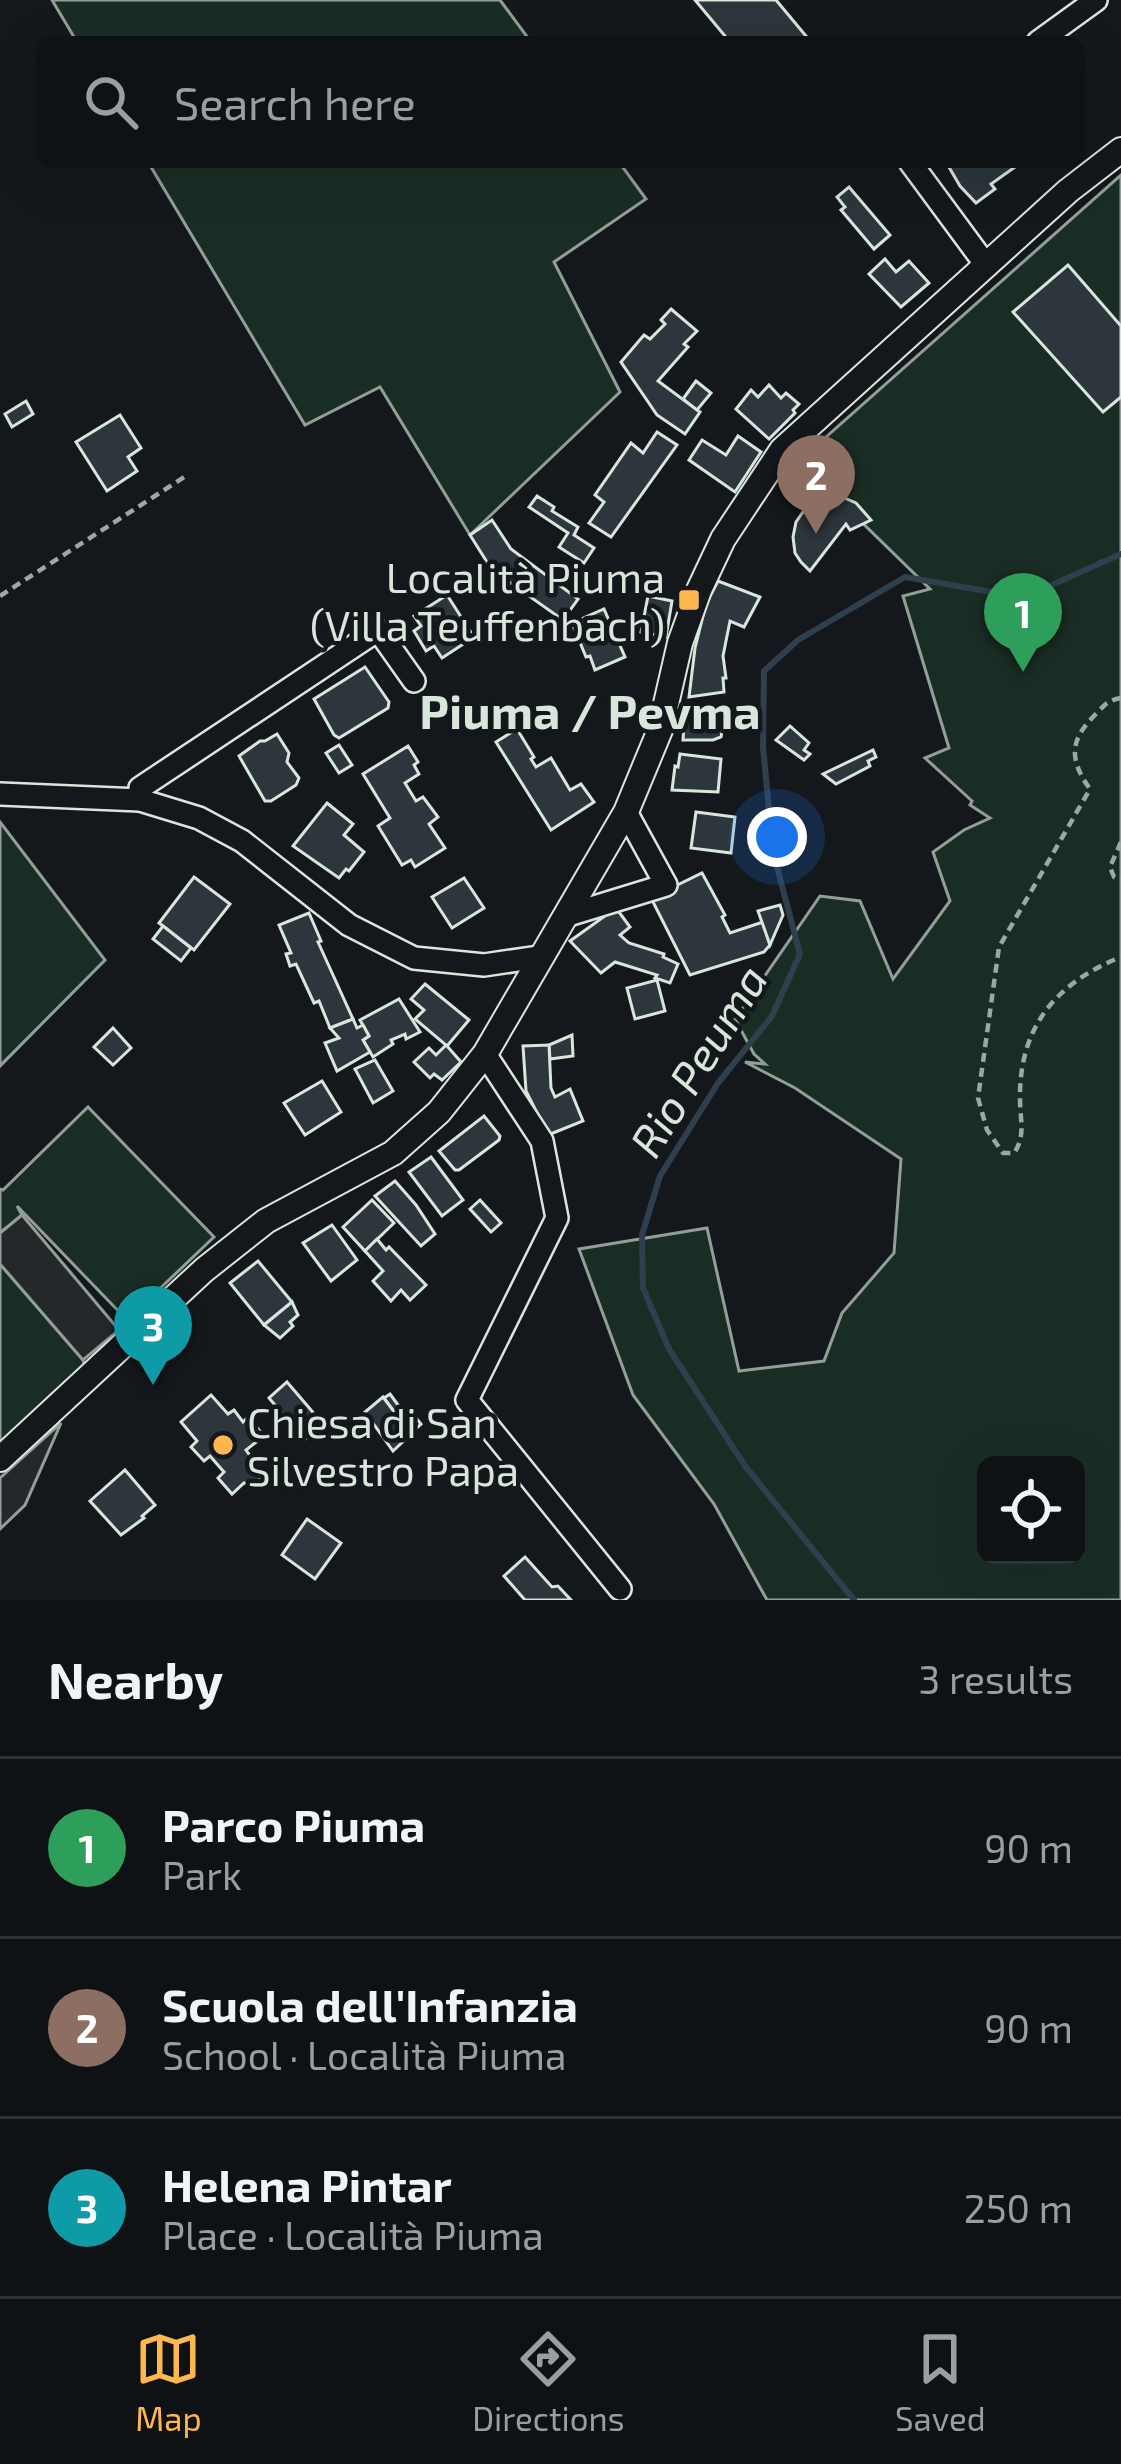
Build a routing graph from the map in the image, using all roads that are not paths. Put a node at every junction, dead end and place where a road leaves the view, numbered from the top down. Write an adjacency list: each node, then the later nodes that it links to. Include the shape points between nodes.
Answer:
1 (1096, 0): 2 (street)
2 (1046, 36)
3 (1121, 150): 5 (street)
4 (914, 168): 5 (street)
5 (986, 266): 9 (street, via 782,450 723,539)
6 (414, 681): 8 (street, via 378,631 140,788)
7 (0, 794): 8 (street)
8 (140, 800): 11 (street, via 242,841 349,926 414,958 484,965)
9 (626, 812): 10 (street); 10 (street, via 666,885)
10 (565, 916): 11 (street)
11 (539, 957): 12 (street)
12 (485, 1054): 13 (street, via 393,1153 266,1221); 14 (street, via 542,1141 556,1218 467,1400)
13 (0, 1459)
14 (620, 1588)

